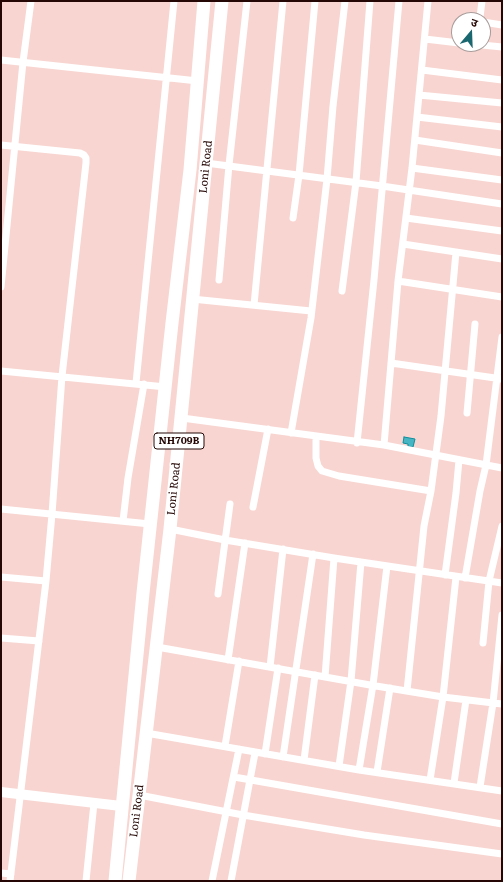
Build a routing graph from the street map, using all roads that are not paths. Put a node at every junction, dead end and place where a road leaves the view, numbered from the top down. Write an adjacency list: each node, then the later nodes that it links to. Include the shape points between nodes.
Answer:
1 (31, 1): 21 (street)
2 (174, 1): 23 (street)
3 (204, 1): 25 (highway, Loni Road / NH709B)
4 (222, 1): 34 (highway, Loni Road / NH709B)
5 (248, 1): 35 (street)
6 (283, 1): 37 (street)
7 (315, 1): 38 (street)
8 (345, 1): 39 (street)
9 (370, 1): 41 (street)
10 (399, 1): 42 (street)
11 (428, 1): 16 (street)
12 (482, 1): 13 (street)
13 (481, 12)
14 (491, 23): 15 (street)
15 (502, 25)
16 (425, 39): 17 (street); 22 (street)
17 (451, 41)
18 (491, 47): 19 (street)
19 (502, 48)
20 (1, 60): 21 (street)
21 (23, 62): 23 (street); 32 (street)
22 (422, 70): 24 (street); 26 (street)
23 (166, 77): 25 (street); 70 (street)
24 (502, 80)
25 (198, 81): 71 (highway, Loni Road / NH709B)
26 (419, 95): 27 (street); 28 (street)
27 (502, 103)
28 (417, 117): 29 (street); 30 (street)
29 (502, 127)
30 (415, 140): 33 (street); 36 (street)
31 (1, 145): 32 (street)
32 (16, 147): 45 (street); 68 (street, via 80,153 86,158)
33 (502, 152)
34 (206, 163): 35 (street); 59 (highway, Loni Road / NH709B)
35 (230, 165): 37 (street); 53 (street)
36 (412, 168): 40 (street); 43 (street)
37 (266, 171): 38 (street); 60 (street)
38 (299, 175): 39 (street); 47 (street)
39 (327, 179): 41 (street); 61 (street)
40 (502, 180)
41 (356, 182): 42 (street); 57 (street)
42 (382, 186): 43 (street); 77 (street)
43 (409, 190): 46 (street); 48 (street)
44 (1, 202): 45 (street)
45 (9, 203): 55 (street)
46 (502, 204)
47 (293, 218)
48 (406, 218): 49 (street); 50 (street)
49 (502, 231)
50 (403, 244): 51 (street); 54 (street)
51 (456, 252): 52 (street); 56 (street)
52 (502, 259)
53 (219, 280)
54 (398, 281): 56 (street); 64 (street)
55 (1, 287)
56 (452, 289): 58 (street); 66 (street)
57 (342, 291)
58 (502, 297)
59 (192, 299): 60 (street); 73 (highway, Loni Road / NH709B)
60 (254, 305): 61 (street)
61 (312, 311): 75 (street)
62 (475, 324): 67 (street)
63 (502, 337): 69 (street)
64 (391, 363): 66 (street); 78 (street)
65 (1, 370): 68 (street)
66 (446, 371): 67 (street); 79 (street)
67 (470, 374): 69 (street); 72 (street)
68 (62, 376): 70 (street); 87 (street)
69 (500, 379): 81 (street)
70 (140, 384): 71 (street); 88 (street)
71 (166, 387): 89 (highway, Loni Road / NH709B)
72 (467, 413)
73 (182, 418): 74 (street); 91 (highway, Loni Road / NH709B)
74 (268, 429): 75 (street); 85 (street)
75 (291, 433): 76 (street)
76 (316, 437): 77 (street); 83 (street, via 316,458 322,471)
77 (357, 443): 78 (street)
78 (384, 446): 79 (street)
79 (435, 455): 80 (street); 83 (street)
80 (459, 460): 81 (street); 100 (street)
81 (486, 465): 82 (street); 103 (street)
82 (502, 468)
83 (431, 492): 99 (street, via 424,526)
84 (230, 504): 92 (street)
85 (253, 507)
86 (1, 509): 87 (street)
87 (52, 514): 88 (street); 104 (street)
88 (122, 521): 89 (street)
89 (150, 524): 148 (highway, Loni Road / NH709B)
90 (502, 526): 105 (street)
91 (170, 529): 92 (street); 112 (highway, Loni Road / NH709B)
92 (225, 540): 93 (street); 107 (street)
93 (245, 543): 94 (street); 113 (street)
94 (283, 549): 95 (street); 115 (street)
95 (313, 554): 96 (street); 117 (street)
96 (334, 558): 97 (street); 119 (street)
97 (361, 562): 98 (street); 120 (street)
98 (387, 566): 99 (street); 121 (street)
99 (420, 571): 100 (street); 123 (street)
100 (444, 575): 102 (street)
101 (1, 577): 104 (street)
102 (456, 577): 103 (street); 124 (street)
103 (466, 578): 105 (street)
104 (46, 581): 110 (street)
105 (489, 581): 106 (street); 111 (street)
106 (502, 583)
107 (218, 594)
108 (502, 615): 126 (street)
109 (1, 638): 110 (street)
110 (39, 640): 145 (street)
111 (483, 643)
112 (157, 647): 113 (street); 128 (highway, Loni Road / NH709B)
113 (228, 660): 114 (street)
114 (239, 661): 115 (street); 129 (street)
115 (270, 667): 116 (street)
116 (278, 668): 117 (street); 132 (street)
117 (297, 672): 118 (street); 133 (street)
118 (315, 675): 119 (street); 134 (street)
119 (324, 677): 120 (street)
120 (351, 682): 121 (street); 135 (street)
121 (373, 686): 122 (street); 136 (street)
122 (390, 688): 123 (street); 137 (street)
123 (407, 691): 124 (street)
124 (443, 697): 125 (street); 140 (street)
125 (466, 700): 126 (street); 141 (street)
126 (493, 703): 127 (street); 142 (street)
127 (502, 704)
128 (146, 733): 129 (street); 146 (highway, Loni Road / NH709B)
129 (225, 746): 130 (street)
130 (239, 749): 131 (street); 138 (street)
131 (255, 753): 132 (street); 139 (street)
132 (265, 754): 133 (street)
133 (283, 757): 134 (street)
134 (304, 760): 135 (street)
135 (339, 766): 136 (street)
136 (358, 770): 137 (street)
137 (378, 772): 140 (street)
138 (234, 777): 139 (street); 149 (street)
139 (250, 780): 150 (street); 151 (street)
140 (430, 780): 141 (street)
141 (454, 783): 142 (street)
142 (480, 787): 143 (street)
143 (502, 791)
144 (1, 792): 145 (street)
145 (21, 794): 147 (street); 154 (street)
146 (139, 795): 149 (street); 157 (highway, Loni Road / NH709B)
147 (94, 803): 148 (street); 155 (street)
148 (121, 806): 156 (highway, Loni Road / NH709B)
149 (226, 812): 150 (street); 158 (street)
150 (243, 815): 152 (street); 159 (street)
151 (502, 824)
152 (502, 854)
153 (1, 873): 154 (street)
154 (11, 878)
155 (86, 881)
156 (115, 881)
157 (129, 881)
158 (212, 881)
159 (231, 881)

